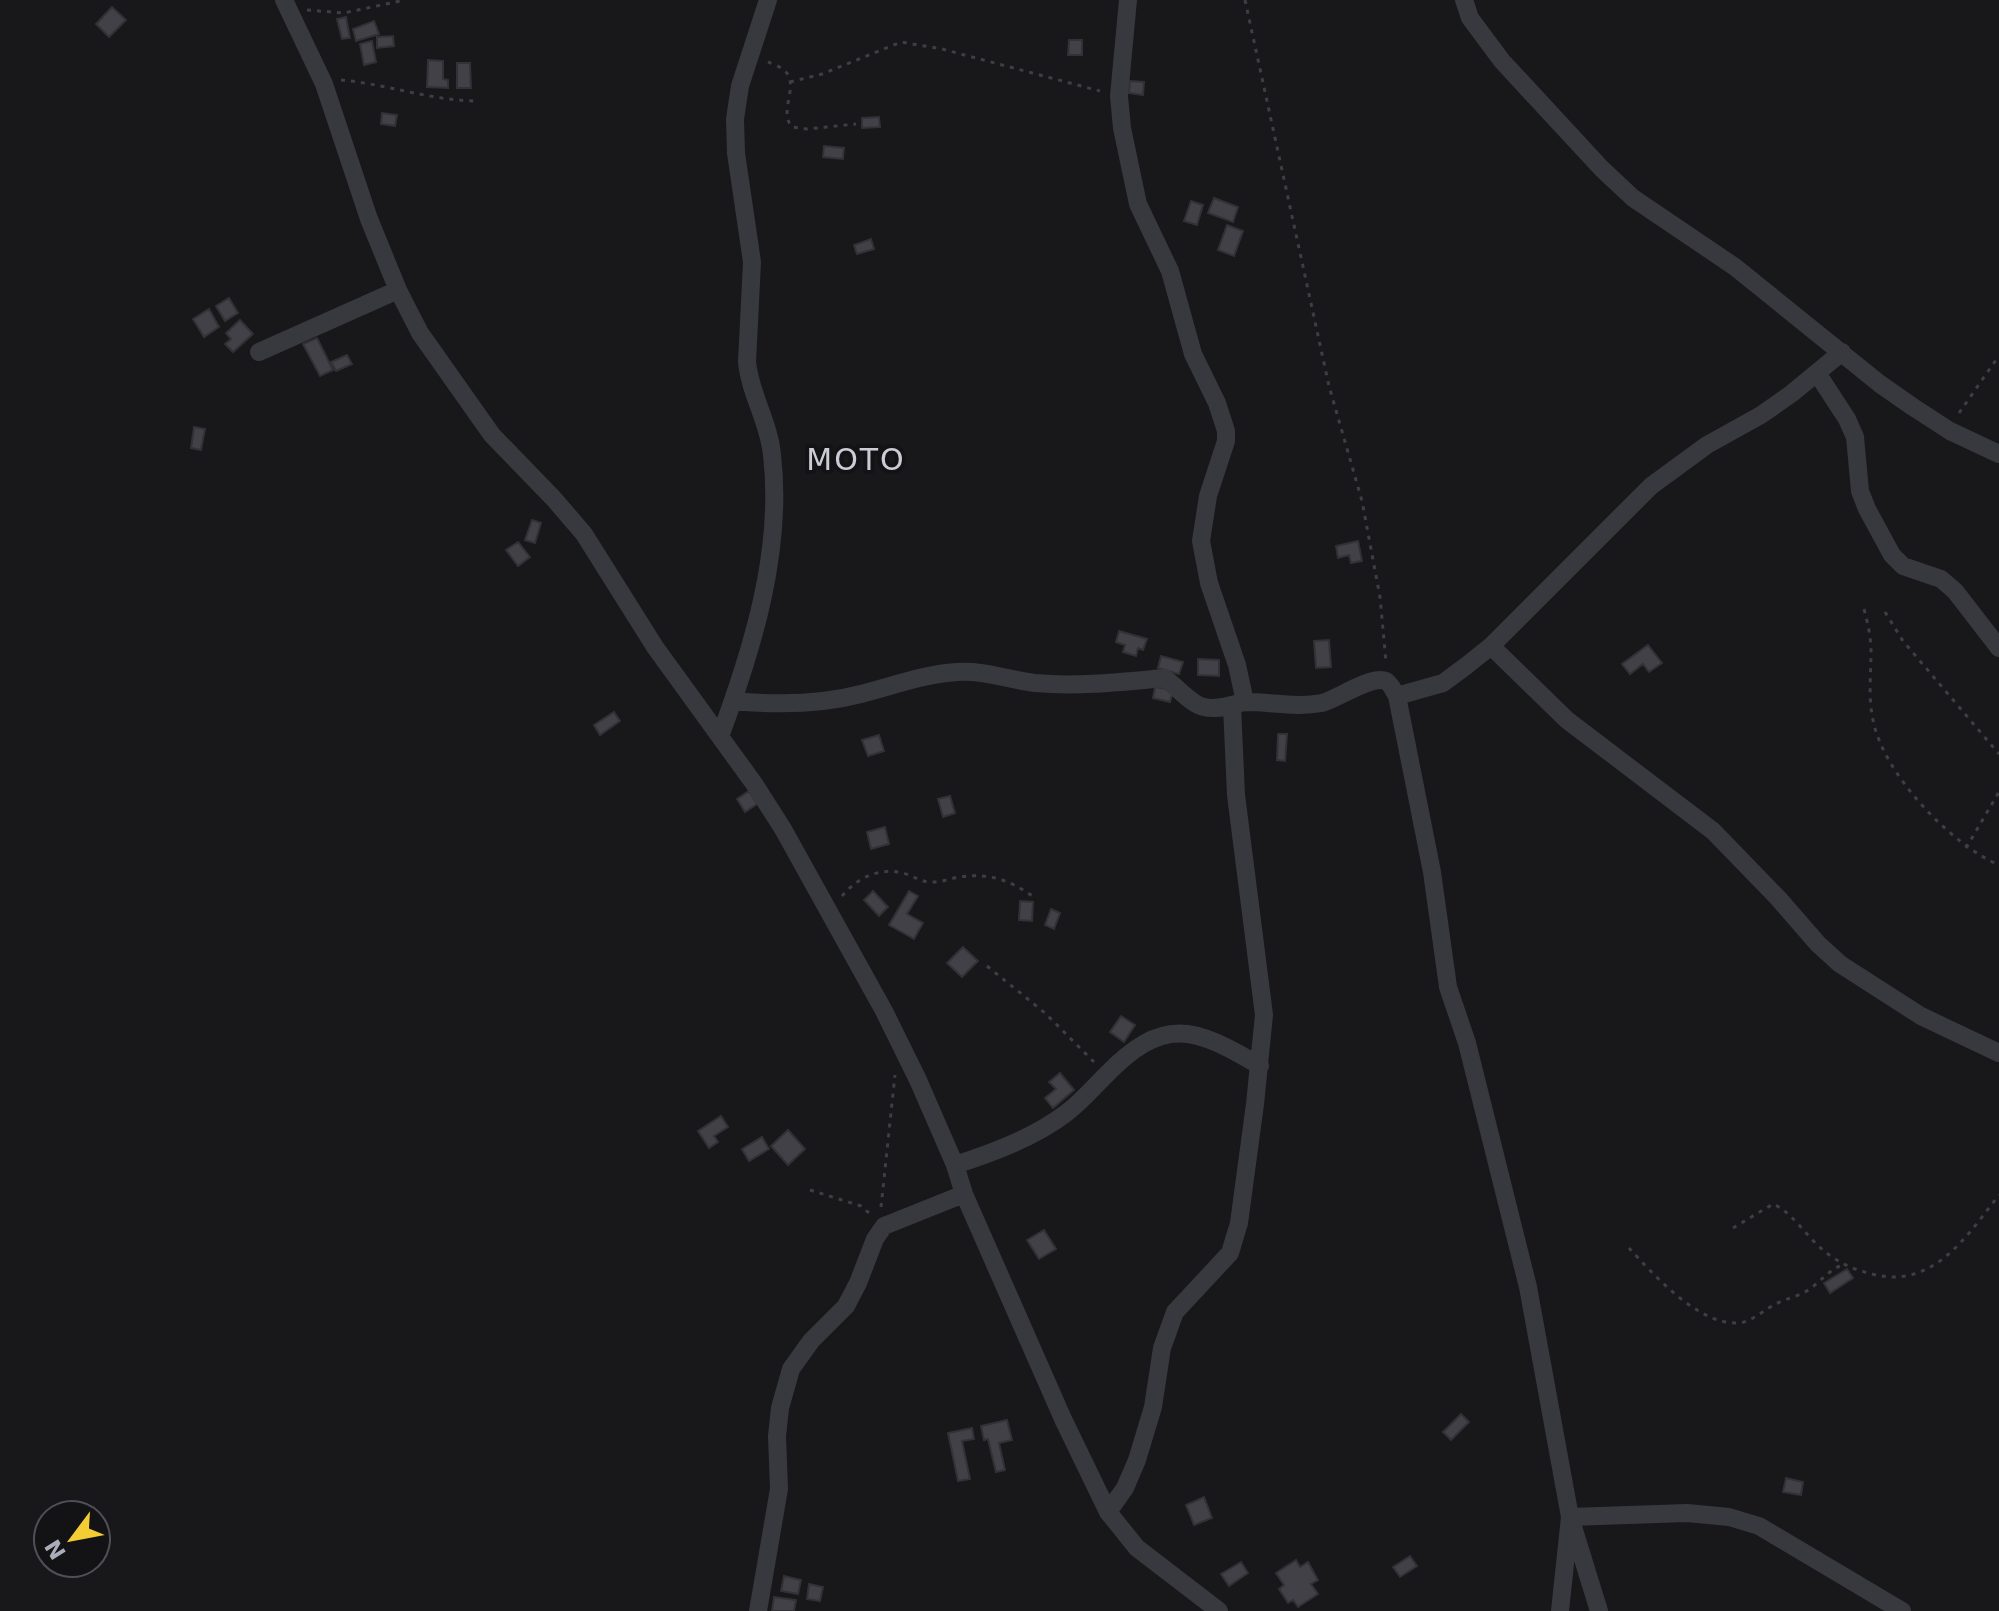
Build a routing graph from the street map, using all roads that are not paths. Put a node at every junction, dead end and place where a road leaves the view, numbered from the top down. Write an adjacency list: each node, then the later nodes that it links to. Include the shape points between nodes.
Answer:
1 (768, 0): 13 (street, via 740,86 735,119 752,262 748,377 767,424 774,493 760,607)
2 (1128, 0): 14 (street, via 1119,96 1138,204 1170,271 1193,354 1226,431 1201,541 1209,583 1237,665)
3 (1464, 0): 7 (street, via 1484,40 1633,198 1735,267)
4 (286, 3): 5 (street, via 322,80)
5 (398, 290): 6 (street); 15 (street, via 420,333 492,435 584,534 655,647)
6 (259, 352)
7 (1842, 352): 8 (street); 9 (street, via 1950,431)
8 (1817, 373): 10 (street, via 1651,486); 11 (street, via 1855,437 1860,491 1892,555 1903,566 1941,579 1955,591)
9 (1999, 454)
10 (1491, 646): 12 (street, via 1443,683); 16 (street, via 1567,720 1713,831 1840,964 1921,1016)
11 (1999, 648)
12 (1392, 689): 14 (street, via 1370,682 1322,703); 21 (street, via 1432,872 1448,987 1528,1287)
13 (733, 701): 14 (street, via 789,704 834,699 959,671 1049,683 1164,678 1204,707); 15 (street)
14 (1239, 704): 17 (street, via 1236,795 1264,1015)
15 (721, 734): 18 (street, via 783,829 884,1011)
16 (1999, 1053)
17 (1260, 1066): 18 (street, via 1206,1038 1156,1036 1061,1117); 20 (street, via 1234,1245 1175,1312 1137,1460)
18 (955, 1165): 19 (street)
19 (964, 1194): 20 (street); 22 (street, via 882,1224 846,1306 800,1354 786,1381 777,1436 778,1498)
20 (1108, 1512): 23 (street, via 1147,1557)
21 (1570, 1517): 24 (street); 25 (street); 26 (street, via 1729,1517 1759,1526)
22 (758, 1611)
23 (1219, 1611)
24 (1560, 1611)
25 (1599, 1611)
26 (1902, 1611)

